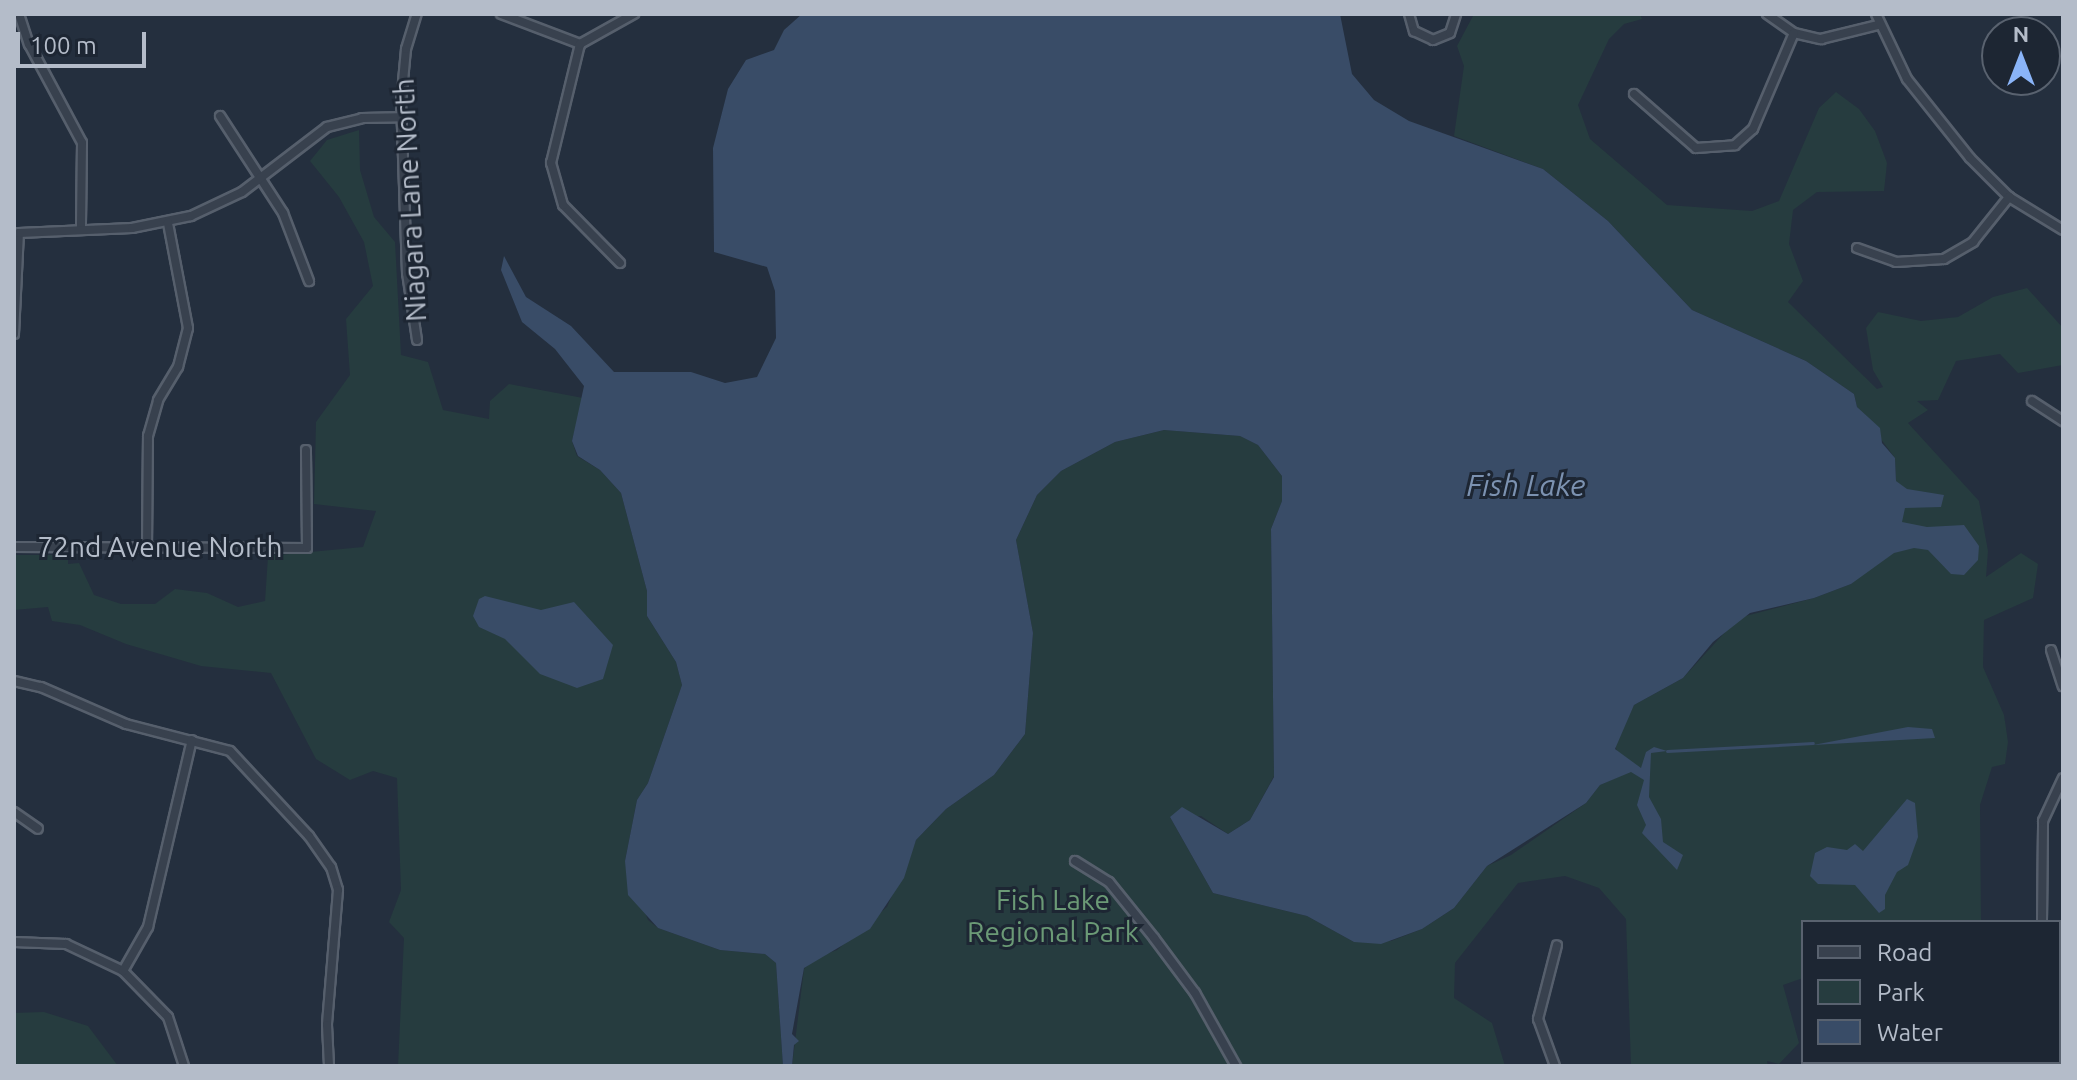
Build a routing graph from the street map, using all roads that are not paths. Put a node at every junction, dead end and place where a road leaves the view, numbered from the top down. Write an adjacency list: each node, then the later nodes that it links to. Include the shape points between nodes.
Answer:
1 (19, 14): 18 (street, via 29,44 82,143)
2 (417, 14): 14 (street, Niagara Lane North, via 404,65)
3 (501, 14): 11 (street)
4 (634, 14): 11 (street)
5 (1409, 14): 6 (street, via 1414,31 1433,40 1450,33)
6 (1456, 14)
7 (1767, 14): 10 (street)
8 (1876, 14): 9 (street)
9 (1878, 25): 10 (street, via 1836,38); 16 (street, via 1907,79)
10 (1794, 33): 12 (street, via 1753,129 1735,145 1696,148)
11 (580, 44): 21 (street, via 554,147 553,178 563,205)
12 (1634, 94)
13 (220, 116): 15 (street)
14 (401, 117): 15 (street, via 362,118 327,127); 25 (street, Niagara Lane North, via 407,273)
15 (259, 180): 17 (street, via 216,206); 22 (street, via 283,213)
16 (2009, 197): 19 (street); 20 (street, via 1973,242 1944,259 1896,262)
17 (168, 223): 18 (street); 30 (street, via 188,328 178,367 158,400 148,436)
18 (81, 229): 23 (street, via 19,233)
19 (2063, 230)
20 (1857, 248)
21 (620, 263)
22 (309, 281)
23 (16, 321): 24 (street)
24 (14, 334)
25 (417, 340)
26 (2032, 401): 27 (street)
27 (2063, 421)
28 (306, 450): 30 (street, 72nd Avenue North, via 307,548)
29 (14, 547): 30 (street, 72nd Avenue North)
30 (147, 548)
31 (2051, 650): 33 (street)
32 (14, 681): 34 (street, via 41,687 126,724)
33 (2063, 686)
34 (192, 740): 42 (street, via 148,927); 44 (street, via 219,746 246,763 331,867 339,905 327,1025)
35 (2063, 778): 39 (street, via 2043,821)
36 (14, 812): 37 (street)
37 (38, 829)
38 (1075, 861): 45 (street, via 1109,882 1144,925 1195,993)
39 (2042, 920)
40 (14, 942): 42 (street, via 66,944)
41 (1557, 945): 46 (street, via 1538,1019)
42 (123, 971): 43 (street, via 168,1017)
43 (184, 1066)
44 (329, 1066)
45 (1236, 1066)
46 (1555, 1066)

